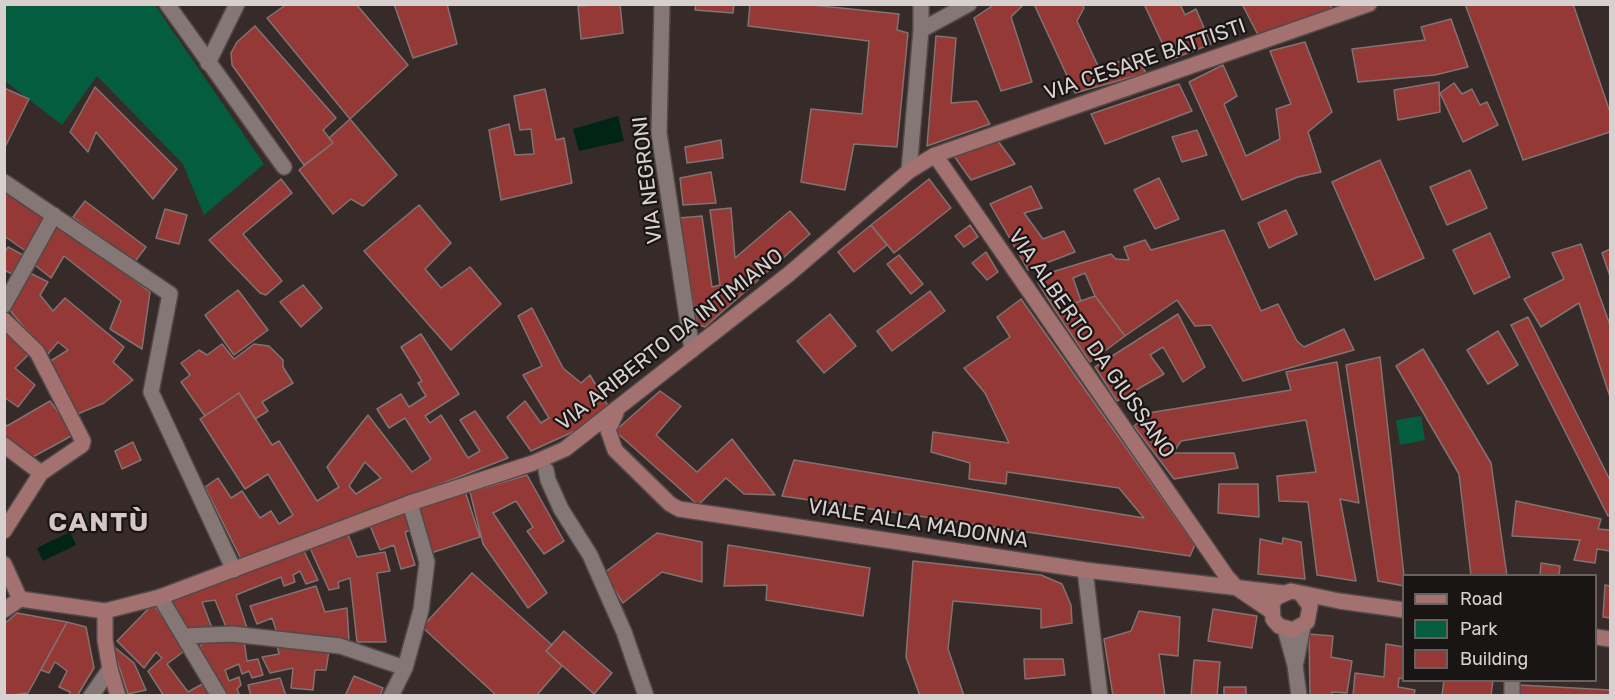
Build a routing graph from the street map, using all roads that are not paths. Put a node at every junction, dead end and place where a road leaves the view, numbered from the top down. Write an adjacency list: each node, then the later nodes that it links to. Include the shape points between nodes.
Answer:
1 (167, 4): 8 (street)
2 (237, 4): 8 (street)
3 (662, 4): 16 (street, VIA NEGRONI, via 660,132)
4 (921, 4): 7 (street)
5 (969, 4): 7 (street)
6 (1370, 4): 9 (street, VIA CESARE BATTISTI)
7 (921, 30): 10 (street)
8 (208, 63): 11 (street)
9 (935, 155): 10 (street, VIA ARIBERTO DA INTIMIANO); 25 (street, VIA ALBERTO DA GIUSSANO)
10 (910, 166): 16 (street, VIA ARIBERTO DA INTIMIANO, via 789,274)
11 (284, 167)
12 (4, 182): 13 (street)
13 (54, 215): 14 (street); 27 (street, via 170,294 151,392)
14 (4, 305)
15 (4, 320): 22 (street, via 38,352 81,437 82,445)
16 (692, 350): 17 (street, VIA ARIBERTO DA INTIMIANO)
17 (618, 410): 18 (street, VIA ARIBERTO DA INTIMIANO); 20 (street, via 608,430)
18 (575, 443): 20 (street, VIALE ALLA MADONNA, via 603,441); 23 (street, VIA ARIBERTO DA INTIMIANO, via 533,463)
19 (4, 445): 22 (street)
20 (615, 450): 28 (street, VIALE ALLA MADONNA, via 679,509)
21 (546, 470): 50 (street, via 561,509 590,555 624,632)
22 (42, 472): 24 (street)
23 (410, 503): 27 (street, VIA ARIBERTO DA INTIMIANO); 44 (street, via 427,561 421,610)
24 (4, 531)
25 (1215, 557): 29 (street, via 1207,571); 30 (street, VIA ALBERTO DA GIUSSANO)
26 (4, 564): 34 (street)
27 (234, 570): 33 (street, VIA ARIBERTO DA INTIMIANO)
28 (1085, 570): 29 (street, VIALE ALLA MADONNA); 51 (street)
29 (1190, 581): 30 (street, VIALE ALLA MADONNA)
30 (1237, 588): 31 (street, VIALE ALLA MADONNA); 39 (street, VIALE ALLA MADONNA)
31 (1283, 593): 32 (street); 39 (street, via 1272,604)
32 (1301, 594): 35 (street); 40 (street, via 1310,606)
33 (160, 597): 38 (street, VIA ARIBERTO DA INTIMIANO); 42 (street)
34 (20, 599): 36 (street); 38 (street)
35 (1339, 602): 37 (street); 40 (street, via 1327,605)
36 (4, 610)
37 (1402, 610)
38 (105, 611): 45 (street)
39 (1271, 612): 41 (street)
40 (1306, 621): 41 (street, via 1293,630); 43 (street)
41 (1285, 629): 43 (street)
42 (184, 636): 44 (street, via 232,634 340,646); 48 (street)
43 (1295, 665): 52 (street)
44 (405, 668): 49 (street)
45 (110, 669): 46 (street); 47 (street)
46 (91, 696)
47 (118, 696)
48 (219, 696)
49 (391, 696)
50 (646, 696)
51 (1100, 696)
52 (1299, 696)

